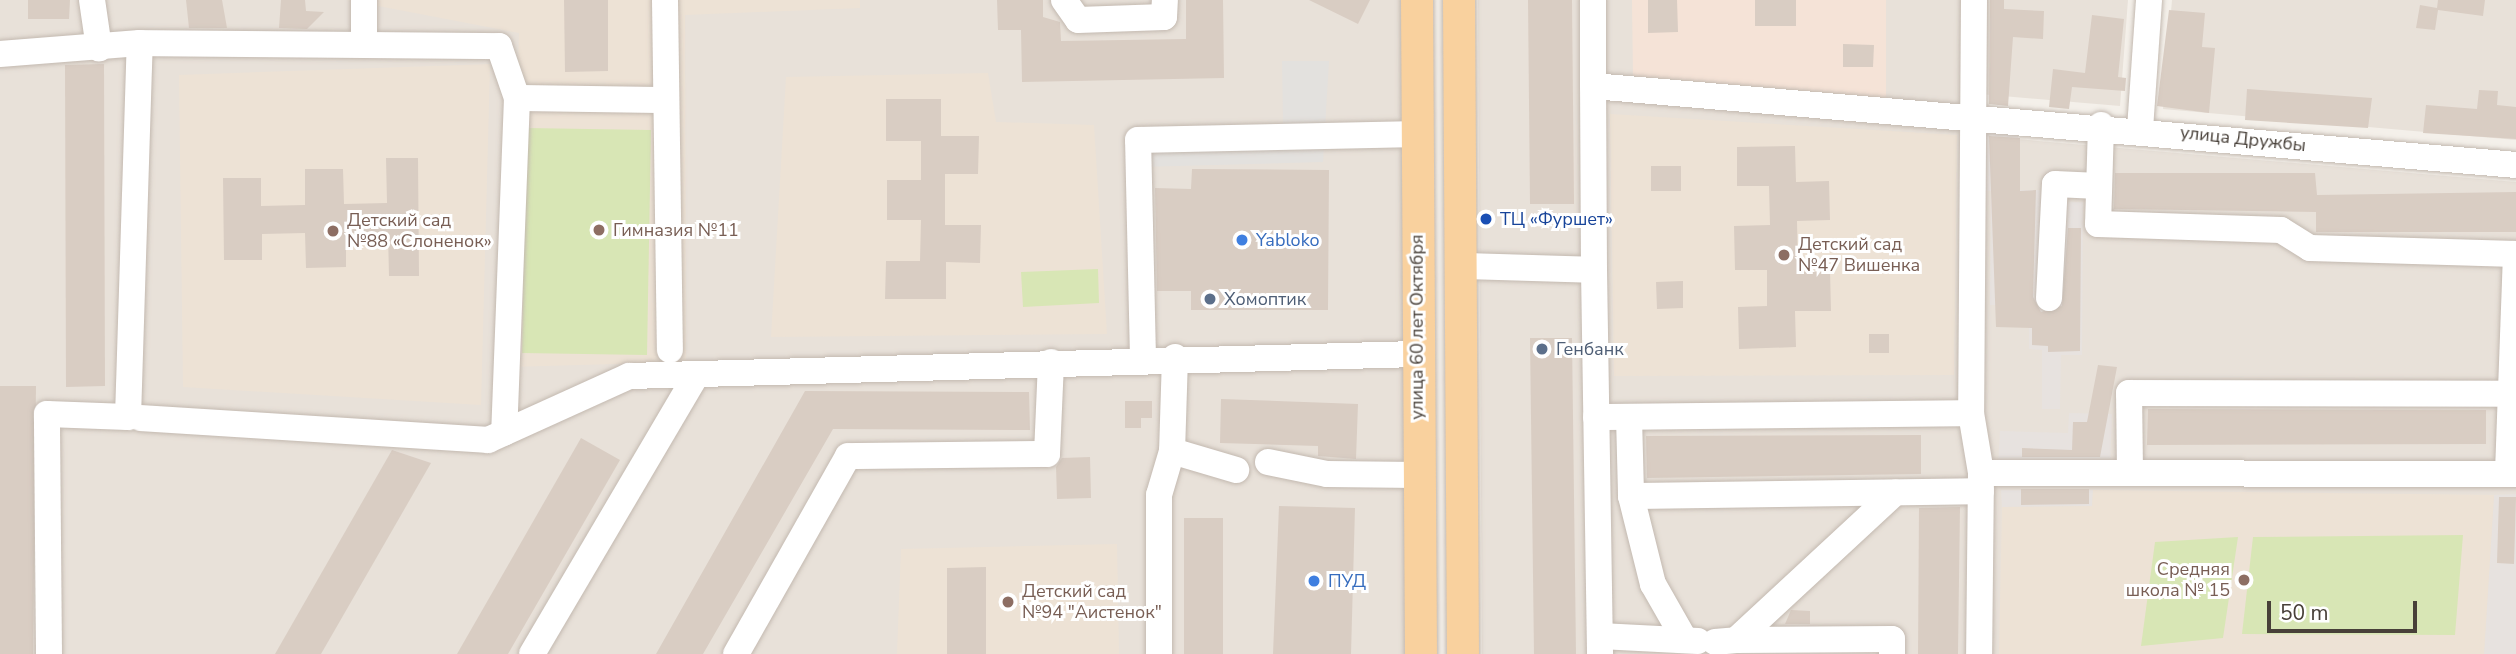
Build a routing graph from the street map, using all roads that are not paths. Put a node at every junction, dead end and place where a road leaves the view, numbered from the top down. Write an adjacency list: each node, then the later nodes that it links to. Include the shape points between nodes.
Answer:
1 (92, 0): 13 (street)
2 (364, 0): 12 (street)
3 (665, 0): 17 (street)
4 (1064, 0): 5 (street, via 1078,20 1164,17)
5 (1165, 0)
6 (1417, 0): 21 (main road, улица 60 лет Октября)
7 (1459, 0): 24 (main road)
8 (1592, 0): 15 (street)
9 (1974, 0): 18 (street)
10 (2149, 0): 20 (street)
11 (139, 43): 12 (street); 13 (street); 51 (street, via 128,417 47,414)
12 (363, 45): 16 (street, via 499,46)
13 (99, 48): 14 (street)
14 (0, 54)
15 (1593, 86): 18 (street, улица Дружбы); 25 (street)
16 (517, 99): 17 (street); 38 (street)
17 (663, 100): 27 (street)
18 (1970, 114): 19 (street, улица Дружбы); 34 (street)
19 (2101, 125): 20 (street, улица Дружбы); 23 (street)
20 (2140, 129): 22 (street, улица Дружбы)
21 (1418, 134): 28 (main road, улица 60 лет Октября); 30 (street, via 1138,140)
22 (2516, 165)
23 (2099, 186): 26 (street, via 2055,184); 33 (street, via 2098,224 2281,230 2310,248 2516,254)
24 (1462, 266): 25 (street); 56 (main road)
25 (1594, 270): 35 (street)
26 (2049, 298)
27 (670, 350)
28 (1416, 354): 29 (street); 44 (main road, улица 60 лет Октября)
29 (1175, 357): 30 (street); 39 (street)
30 (1143, 358): 31 (street)
31 (1051, 362): 32 (street); 53 (street, via 1047,454 848,456)
32 (695, 377): 38 (street, via 629,376); 52 (street)
33 (2511, 394): 42 (street, via 2129,393); 43 (street)
34 (1971, 413): 36 (street); 45 (street)
35 (1596, 417): 36 (street); 49 (street)
36 (1629, 417): 47 (street)
37 (141, 418): 38 (street, via 488,440)
38 (504, 433)
39 (1172, 450): 41 (street); 54 (street, via 1159,495)
40 (1268, 462): 44 (street, via 1327,474)
41 (1236, 470)
42 (2130, 472): 43 (street); 45 (street)
43 (2512, 474)
44 (1417, 475): 55 (main road, улица 60 лет Октября)
45 (1981, 482): 46 (street); 58 (street)
46 (1895, 493): 47 (street); 50 (street)
47 (1631, 496): 48 (street, via 1653,584)
48 (1685, 640): 49 (street); 50 (street)
49 (1600, 645)
50 (1723, 645): 57 (street, via 1892,639)
51 (49, 654)
52 (532, 654)
53 (736, 654)
54 (1159, 654)
55 (1421, 654)
56 (1463, 654)
57 (1892, 654)
58 (1979, 654)

